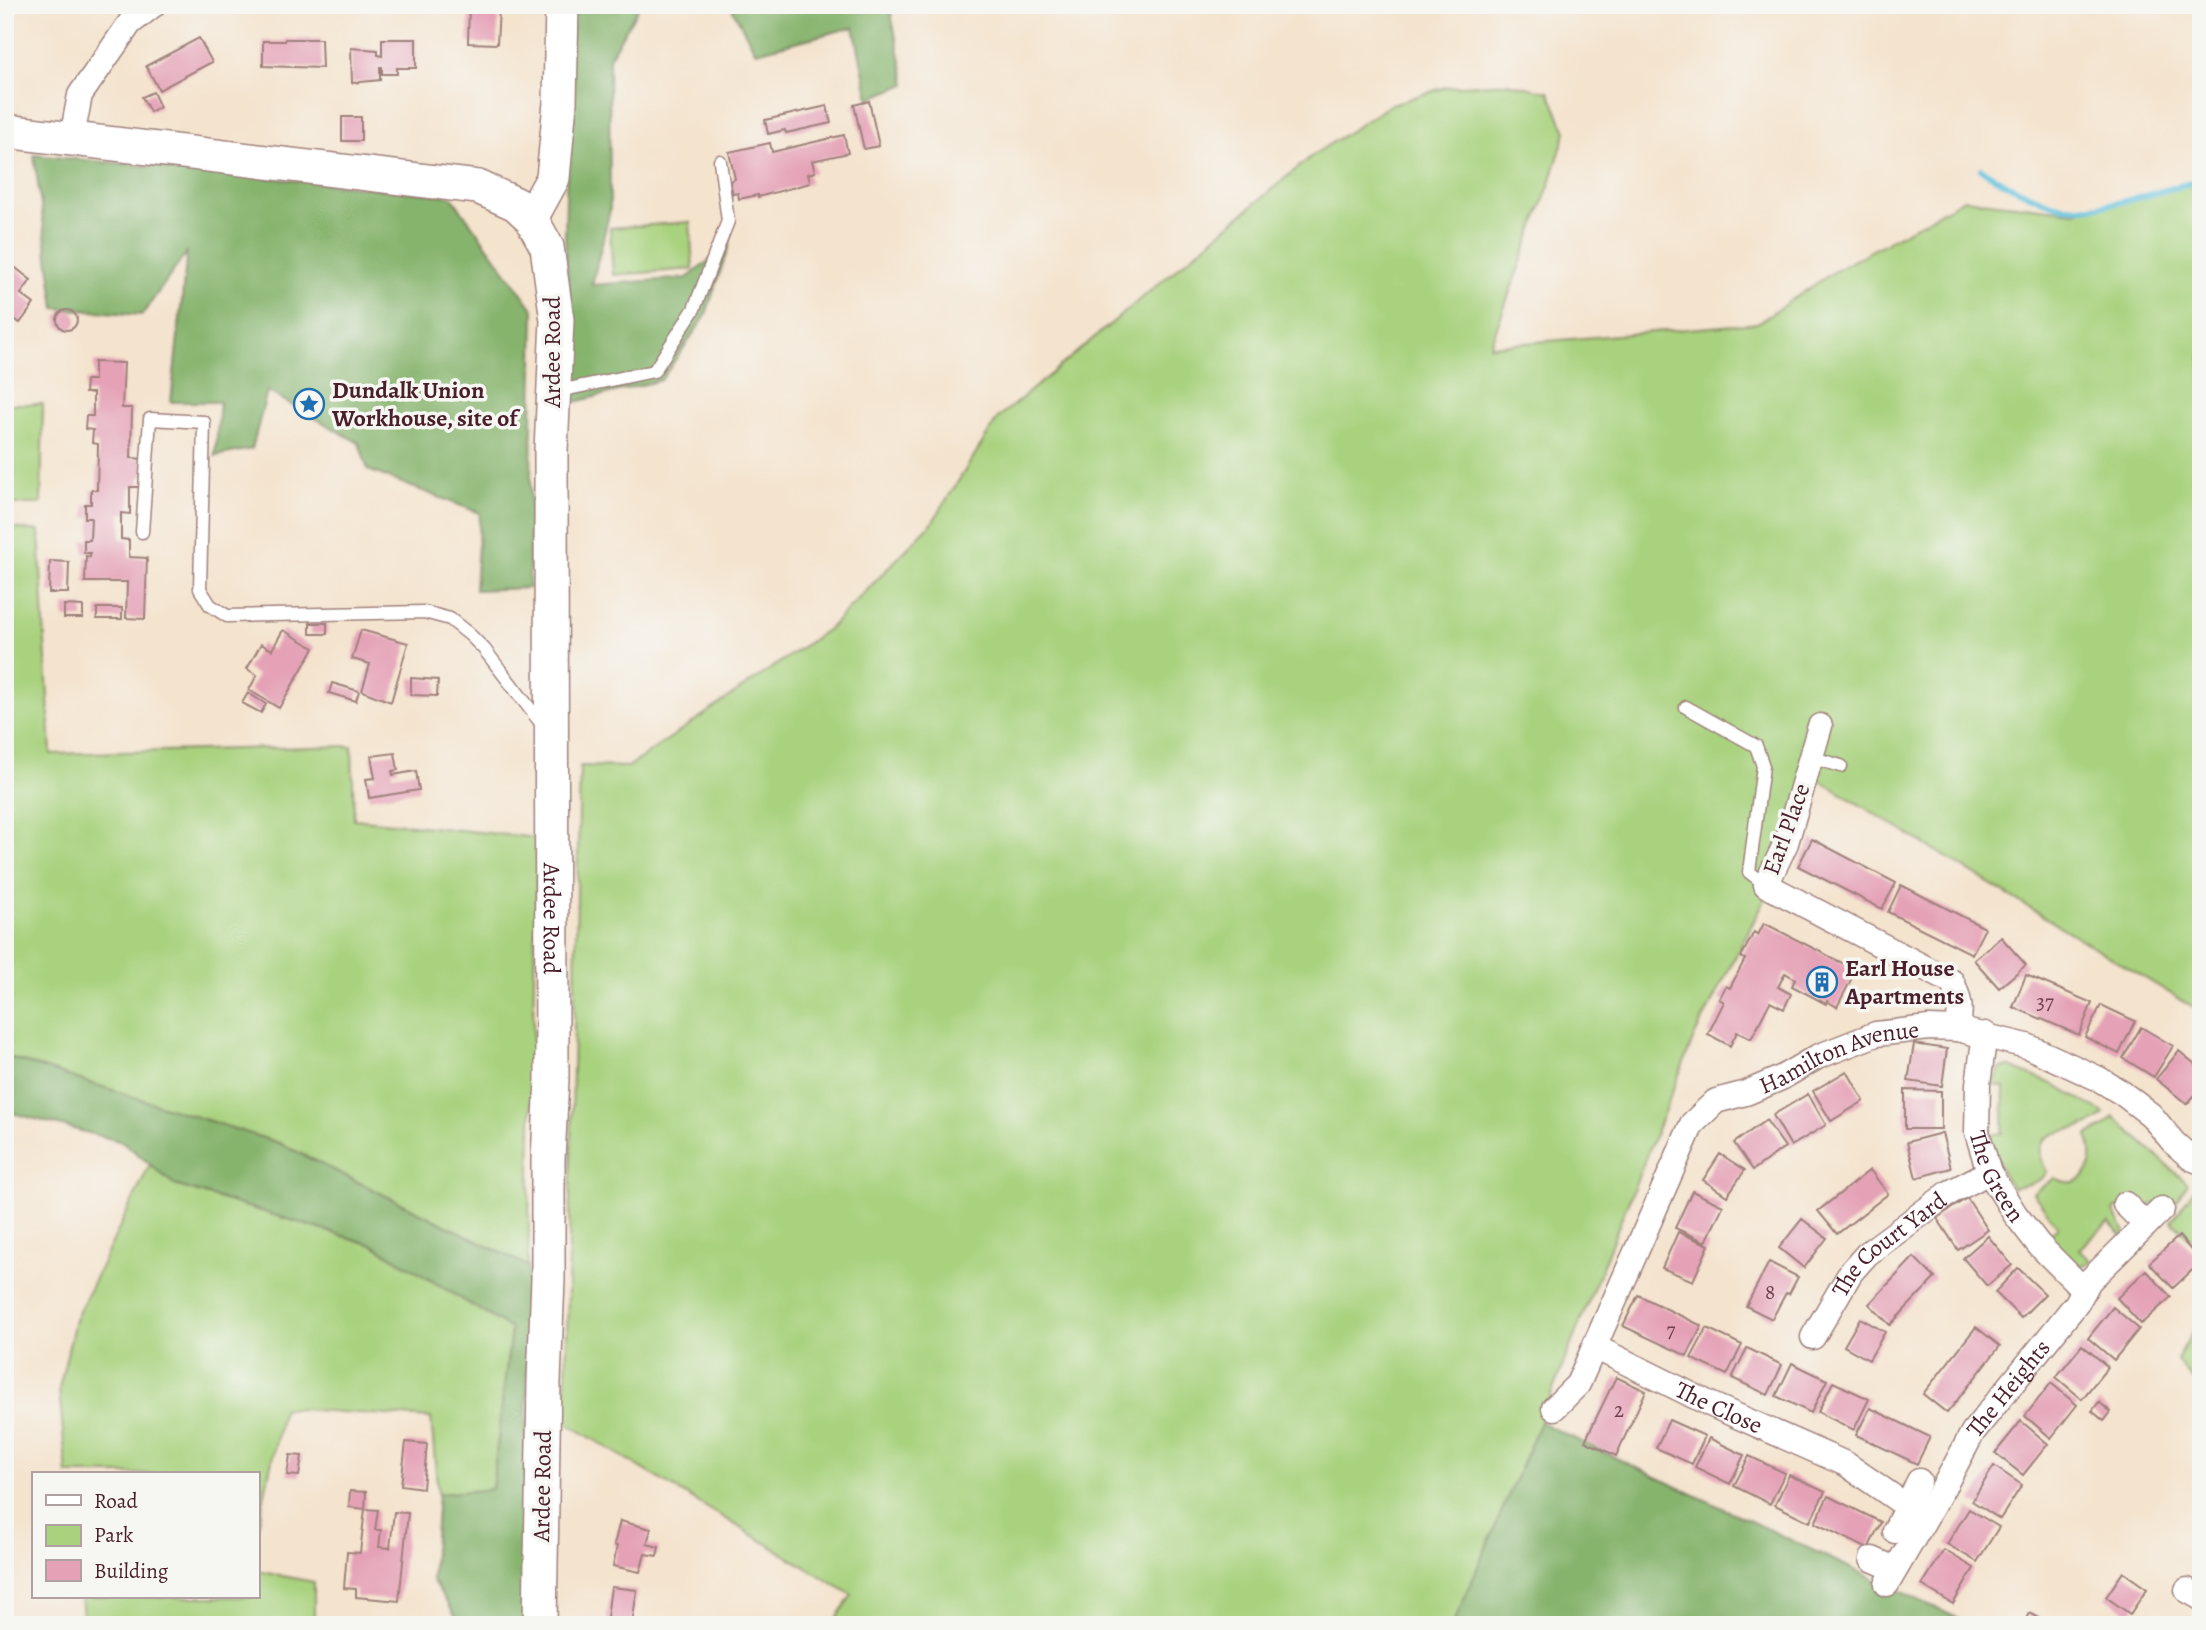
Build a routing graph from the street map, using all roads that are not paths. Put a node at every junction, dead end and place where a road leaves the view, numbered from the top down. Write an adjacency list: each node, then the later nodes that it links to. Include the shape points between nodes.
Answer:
1 (153, 5): 4 (street, via 130,23 80,95)
2 (562, 5): 6 (main road, via 553,178)
3 (5, 131): 4 (main road)
4 (72, 137): 6 (main road, via 478,187 516,204)
5 (720, 161): 7 (lane, via 729,221 694,309 654,371)
6 (531, 218): 7 (main road, Ardee Road, via 547,247 557,320)
7 (553, 392): 11 (main road, Ardee Road)
8 (142, 532): 11 (lane, via 150,419 204,422 200,589 210,605 227,616 424,612 450,619 484,649)
9 (1686, 707): 14 (lane, via 1756,746 1763,766 1749,872)
10 (1819, 726): 12 (street, Earl Place)
11 (553, 738): 28 (main road, Ardee Road, via 552,1079)
12 (1810, 757): 13 (lane); 14 (street, Earl Place, via 1786,844)
13 (1841, 766)
14 (1766, 885): 15 (street, Earl Place, via 1952,982 1961,1000)
15 (1957, 1029): 16 (street, Hamilton Avenue); 22 (street, Hamilton Avenue, via 1876,1034 1710,1106 1692,1124)
16 (1985, 1034): 17 (street, Hamilton Avenue, via 2041,1051 2122,1093 2151,1115 2191,1158); 18 (street, The Green, via 1977,1132)
17 (2201, 1162)
18 (1989, 1172): 20 (street, The Green, via 2039,1245); 21 (street, The Court Yard, via 1949,1193 1867,1254 1851,1272)
19 (2125, 1204): 20 (street, The Heights, via 2154,1217)
20 (2084, 1290): 27 (street, The Heights, via 1973,1432 1891,1577)
21 (1813, 1337)
22 (1595, 1347): 23 (street, via 1578,1384); 25 (street, The Close, via 1846,1464)
23 (1554, 1408)
24 (1919, 1481): 25 (street)
25 (1908, 1507): 26 (street)
26 (1895, 1531)
27 (1872, 1559)
28 (540, 1625)

